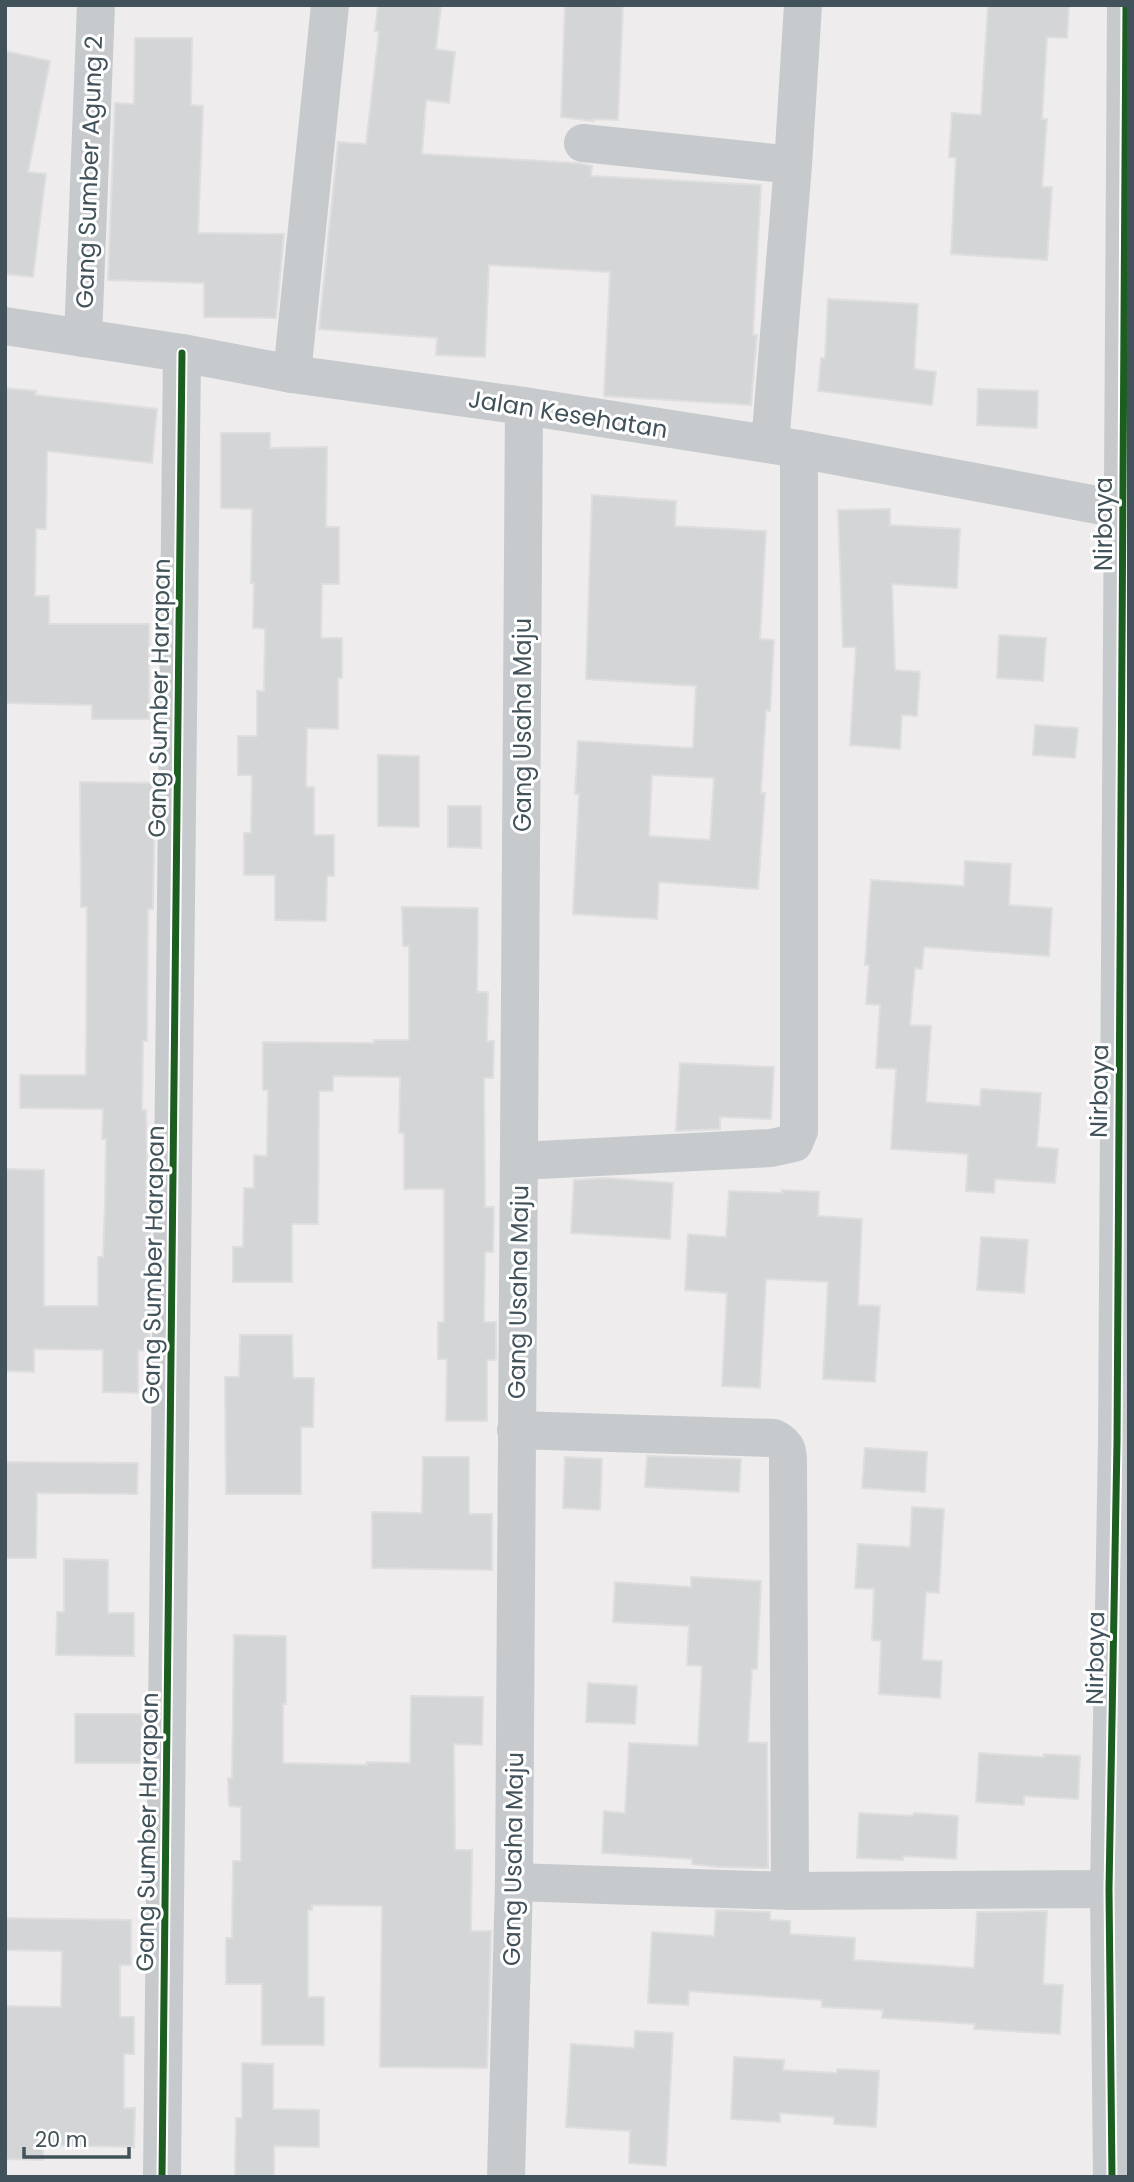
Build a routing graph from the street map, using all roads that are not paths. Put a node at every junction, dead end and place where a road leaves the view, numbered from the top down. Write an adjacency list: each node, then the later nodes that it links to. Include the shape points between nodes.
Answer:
1 (96, 5): 9 (street, Gang Sumber Agung 2)
2 (330, 5): 11 (street)
3 (803, 5): 7 (street)
4 (1126, 5): 5 (street, Nirbaya)
5 (1127, 131): 14 (street, Nirbaya)
6 (583, 143): 7 (street)
7 (793, 165): 13 (street)
8 (5, 326): 9 (street, Jalan Kesehatan)
9 (83, 338): 10 (street, Jalan Kesehatan)
10 (182, 353): 11 (street, Jalan Kesehatan); 23 (street, Gang Sumber Harapan)
11 (292, 374): 12 (street, Jalan Kesehatan)
12 (524, 406): 13 (street, Jalan Kesehatan); 17 (street, Gang Usaha Maju)
13 (785, 447): 14 (street, Jalan Kesehatan); 17 (street, via 799,1131 794,1143 771,1148)
14 (1125, 510): 15 (street, Nirbaya)
15 (1125, 880): 16 (street, Nirbaya)
16 (1123, 1156): 19 (street, Nirbaya)
17 (520, 1161): 18 (street, Gang Usaha Maju)
18 (516, 1430): 20 (street, Gang Usaha Maju); 22 (street, via 774,1438 784,1444 788,1453)
19 (1123, 1442): 21 (street, Nirbaya)
20 (514, 1882): 22 (street); 24 (street, Gang Usaha Maju)
21 (1109, 1889): 22 (street); 25 (street, Nirbaya)
22 (790, 1892)
23 (162, 2177)
24 (506, 2177)
25 (1112, 2177)

